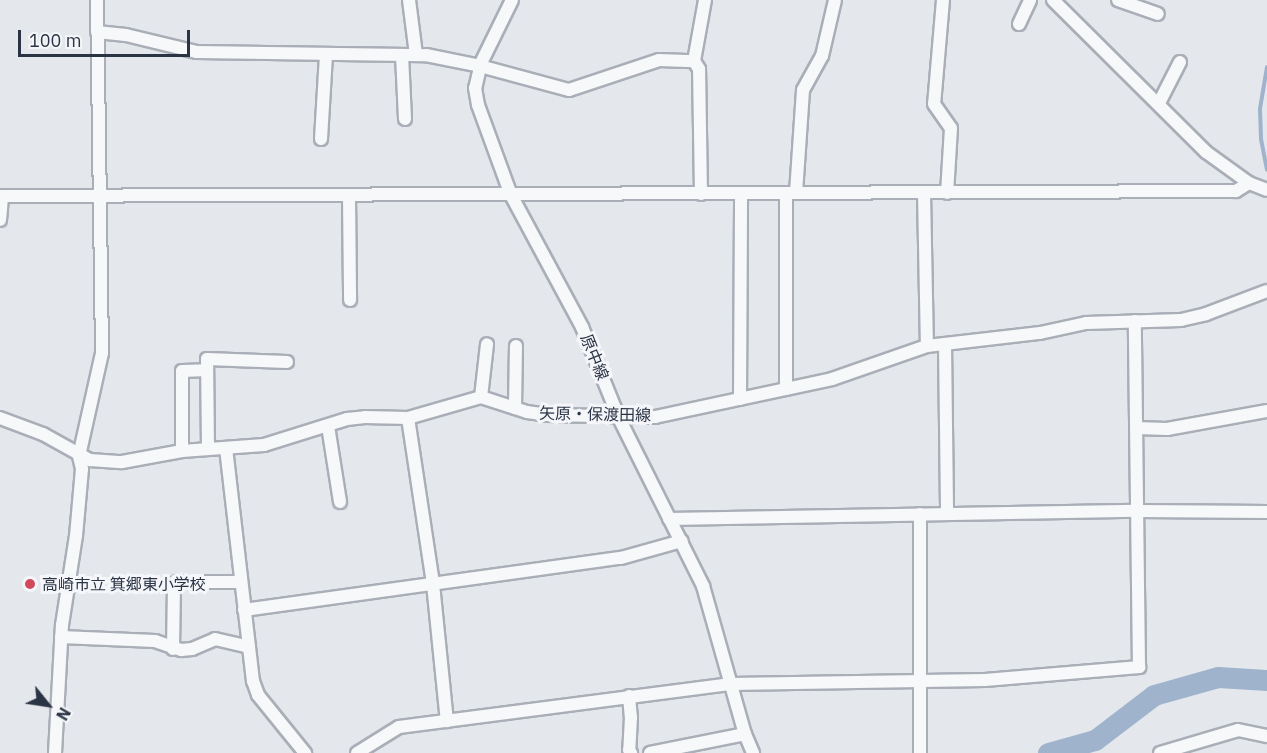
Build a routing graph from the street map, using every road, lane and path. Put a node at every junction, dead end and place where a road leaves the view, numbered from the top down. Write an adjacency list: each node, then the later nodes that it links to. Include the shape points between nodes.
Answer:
1 (97, 0): 14 (street)
2 (409, 0): 17 (street)
3 (512, 0): 20 (street, 原中線)
4 (705, 0): 18 (street)
5 (835, 0): 27 (street, via 822,56 803,90)
6 (943, 0): 26 (street, via 934,104 951,128)
7 (1030, 0): 13 (street)
8 (1053, 0): 11 (street)
9 (1074, 0): 11 (street)
10 (1118, 0): 12 (street)
11 (1065, 9): 21 (street)
12 (1158, 14)
13 (1020, 24)
14 (97, 32): 15 (street, via 197,52); 33 (street)
15 (326, 54): 16 (street); 23 (street)
16 (402, 55): 17 (street); 22 (street)
17 (416, 55): 20 (street)
18 (694, 61): 20 (street, via 659,60 569,90); 29 (street, via 699,69)
19 (1180, 62): 21 (street)
20 (480, 66): 31 (street, 原中線, via 475,87 478,105)
21 (1159, 103): 24 (street, via 1206,152)
22 (405, 119)
23 (321, 139)
24 (1249, 183): 25 (street); 26 (street, via 1236,191)
25 (1265, 189)
26 (946, 192): 28 (street)
27 (791, 193): 28 (street); 30 (street); 45 (street)
28 (924, 193): 42 (street)
29 (701, 194): 30 (street); 31 (street)
30 (741, 194): 47 (street)
31 (511, 195): 34 (street); 52 (street, 原中線, via 582,327)
32 (1, 196): 33 (street); 35 (street)
33 (99, 196): 34 (street); 58 (street, via 102,353)
34 (350, 196): 37 (street)
35 (0, 220)
36 (1267, 291): 38 (street, 矢原・保渡田線, via 1206,315)
37 (350, 300)
38 (1135, 321): 40 (street, 矢原・保渡田線, via 1086,323 1040,333); 54 (street)
39 (487, 344): 46 (street)
40 (945, 344): 42 (street, 矢原・保渡田線); 63 (street)
41 (516, 346): 48 (street)
42 (927, 346): 45 (street, 矢原・保渡田線, via 832,380)
43 (287, 362): 44 (street, via 207,359)
44 (207, 370): 56 (street); 57 (street, via 182,370)
45 (786, 389): 47 (street, 矢原・保渡田線)
46 (481, 397): 48 (street, 矢原・保渡田線); 51 (street)
47 (740, 399): 52 (street, 矢原・保渡田線, via 655,417)
48 (515, 408): 52 (street, 矢原・保渡田線, via 548,415)
49 (1267, 411): 54 (street, via 1167,429)
50 (0, 418): 58 (street, via 44,434)
51 (408, 418): 53 (street, via 365,417); 67 (street)
52 (619, 418): 64 (street, 原中線)
53 (328, 426): 55 (street, via 264,445); 59 (street)
54 (1136, 428): 60 (street)
55 (226, 448): 56 (street); 66 (street)
56 (208, 449): 57 (street)
57 (182, 451): 58 (street, via 122,462)
58 (80, 456): 69 (street, via 76,536)
59 (340, 502)
60 (1137, 511): 61 (street); 63 (street); 72 (street, via 1138,667 985,680)
61 (1267, 512)
62 (920, 514): 63 (street); 64 (street); 72 (street)
63 (946, 514)
64 (669, 519): 65 (street, 原中線)
65 (682, 541): 67 (street, via 621,558); 73 (street, 原中線, via 703,586)
66 (240, 582): 68 (street); 71 (street, via 177,582)
67 (433, 584): 68 (street); 75 (street)
68 (243, 610): 70 (street)
69 (61, 637): 71 (street, via 155,641); 79 (street)
70 (249, 647): 71 (street, via 215,639 192,650); 80 (street, via 258,695)
71 (173, 649)
72 (920, 681): 73 (street); 85 (street)
73 (731, 684): 74 (street); 76 (street, 原中線)
74 (629, 696): 75 (street); 82 (street)
75 (447, 721): 81 (street, via 399,727)
76 (745, 734): 78 (street); 84 (street, 原中線)
77 (1267, 736): 86 (street, via 1238,730)
78 (691, 749): 83 (street)
79 (55, 753)
80 (305, 753)
81 (357, 753)
82 (631, 753)
83 (650, 753)
84 (753, 753)
85 (920, 753)
86 (1160, 753)

